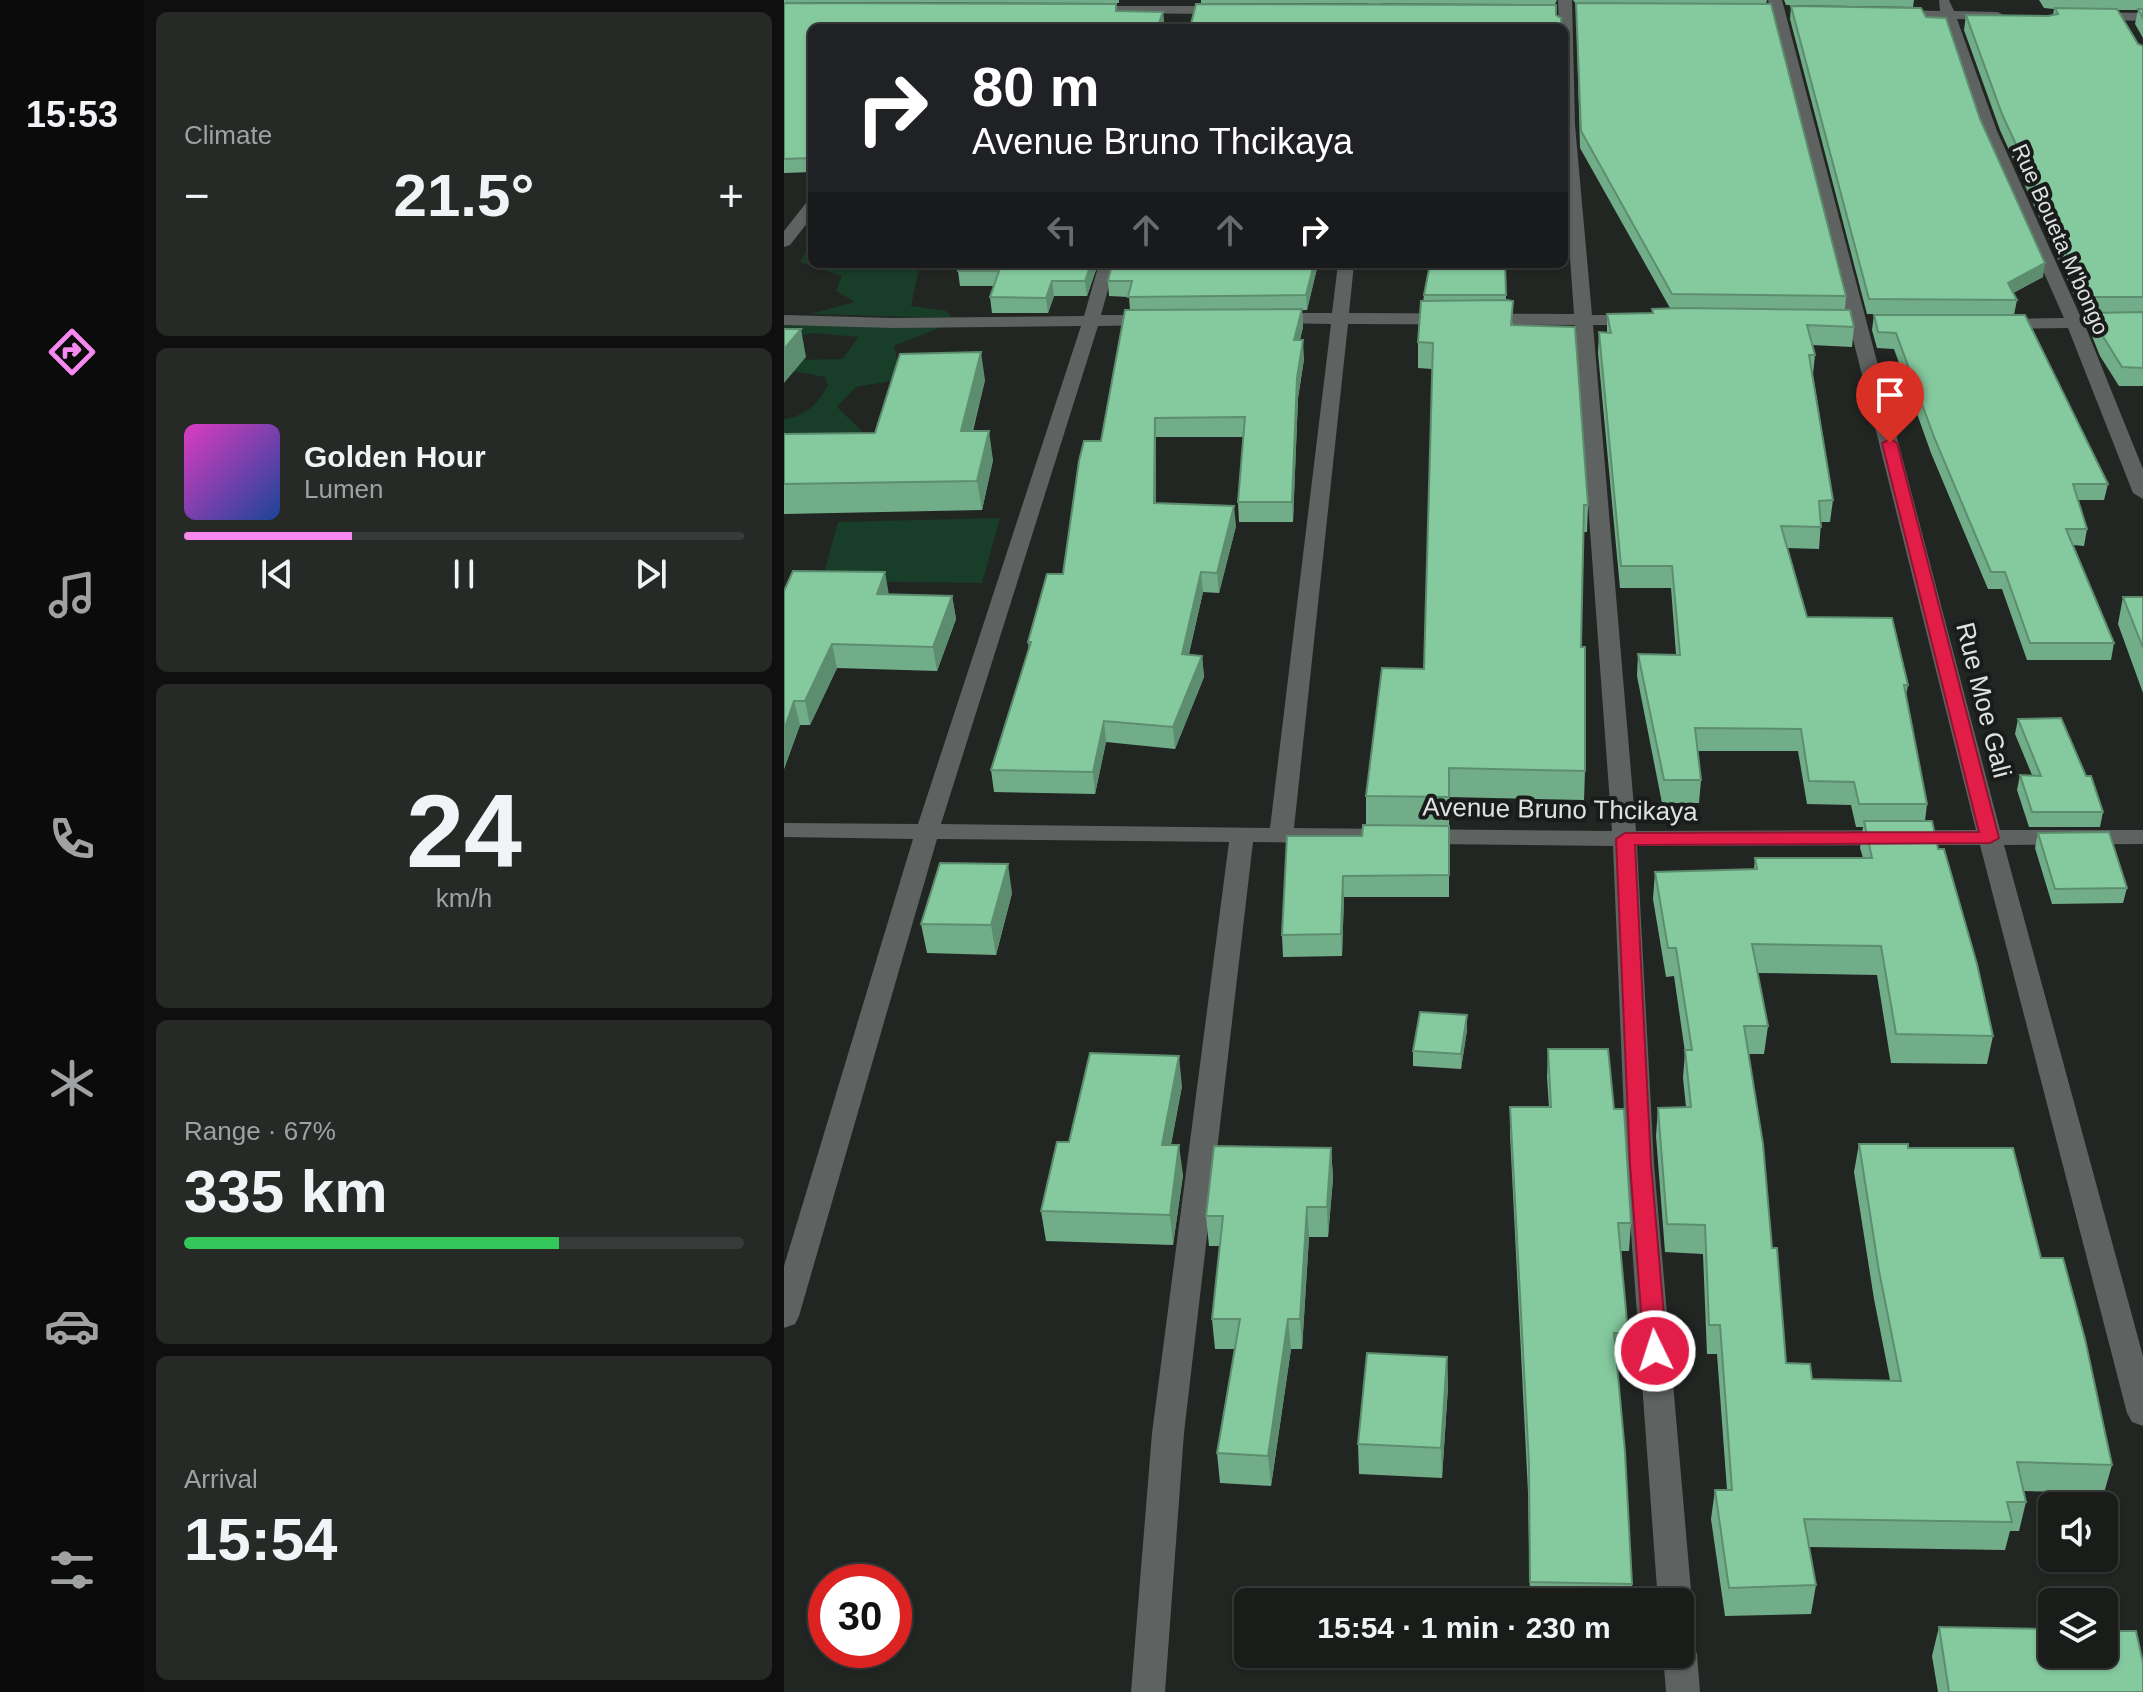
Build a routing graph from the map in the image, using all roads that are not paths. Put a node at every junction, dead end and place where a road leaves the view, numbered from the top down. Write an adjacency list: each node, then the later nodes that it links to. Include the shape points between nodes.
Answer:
1 (1175, 5): 5 (street); 6 (street)
2 (1370, 6): 7 (street)
3 (1946, 8): 8 (street); 9 (street); 24 (street, Rue Boueta M'bongo, via 1989,131)
4 (1777, 9): 33 (street, Rue Moe Gali)
5 (1069, 10)
6 (1237, 10)
7 (1391, 10)
8 (1872, 14)
9 (2011, 16)
10 (2073, 16): 11 (street, via 2124,23)
11 (2143, 17)
12 (1568, 125): 19 (street)
13 (808, 211): 14 (street)
14 (784, 242)
15 (1106, 268): 23 (street)
16 (1346, 268): 18 (street)
17 (1250, 318): 18 (street)
18 (1341, 318): 19 (street); 31 (street)
19 (1585, 319): 22 (street); 34 (street)
20 (784, 320): 23 (street)
21 (1171, 320): 23 (street)
22 (1661, 320)
23 (1091, 321): 29 (street)
24 (2074, 321): 25 (street); 26 (street); 27 (street, Rue Boueta M'bongo)
25 (2143, 322)
26 (1979, 324)
27 (2143, 493)
28 (784, 830): 29 (street, Avenue Bruno Thcikaya)
29 (927, 832): 30 (street, Avenue Bruno Thcikaya); 35 (street)
30 (1242, 835): 31 (street, Avenue Bruno Thcikaya); 39 (street, via 1168,1433)
31 (1281, 835): 34 (street, Avenue Bruno Thcikaya)
32 (2143, 837): 33 (street, Avenue Bruno Thcikaya)
33 (1990, 838): 34 (street, Avenue Bruno Thcikaya); 36 (street, Rue Moe Gali)
34 (1625, 839): 37 (street, via 1640,1164)
35 (784, 1316)
36 (2143, 1413)
37 (1674, 1588)
38 (1681, 1668): 40 (street)
39 (1148, 1692)
40 (1683, 1692)

